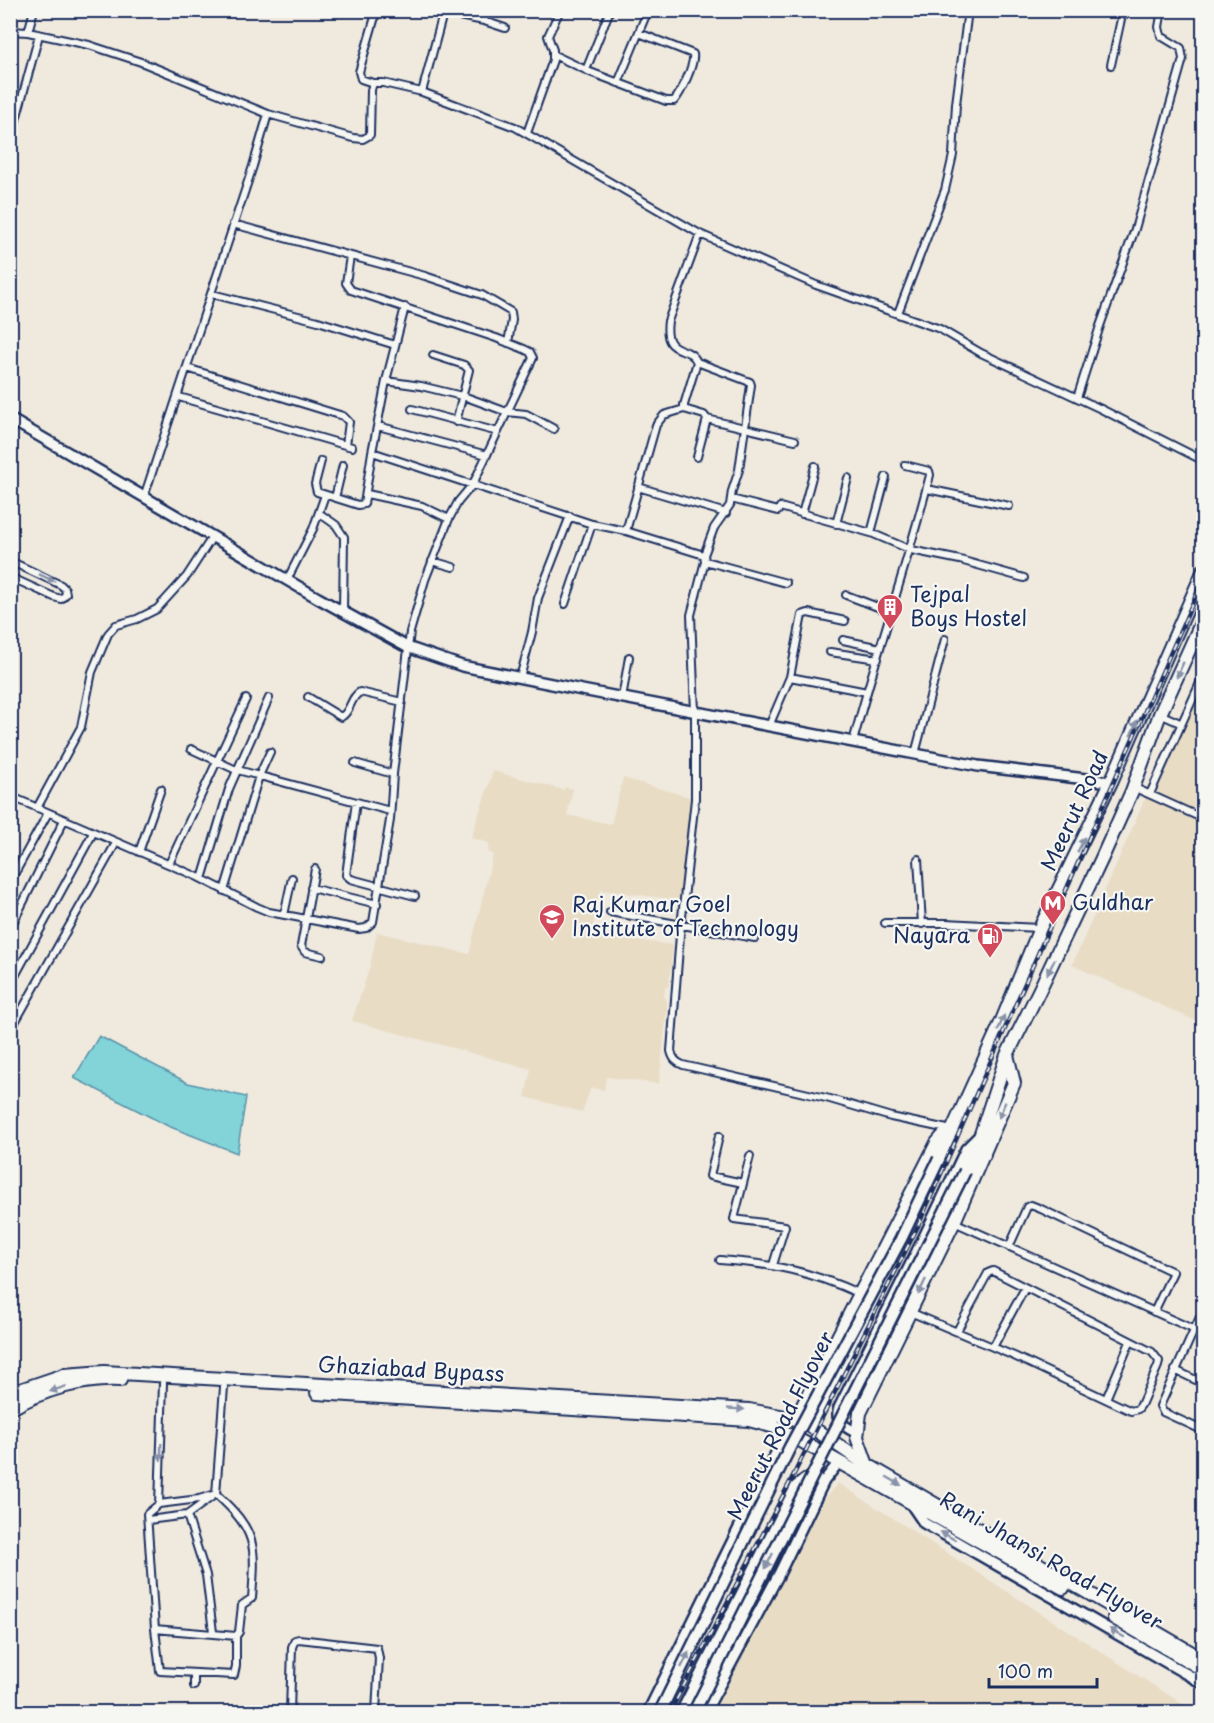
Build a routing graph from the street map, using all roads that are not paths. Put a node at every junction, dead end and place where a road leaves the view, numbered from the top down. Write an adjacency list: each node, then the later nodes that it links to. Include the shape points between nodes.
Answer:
1 (34, 10): 14 (street)
2 (377, 10): 20 (street, via 359,72 361,79)
3 (487, 10): 11 (street)
4 (560, 10): 17 (street, via 548,36)
5 (610, 10): 19 (street)
6 (648, 10): 15 (street)
7 (968, 10): 31 (street, via 950,171)
8 (1123, 10): 18 (street)
9 (1162, 10): 40 (street, via 1161,36 1181,48 1183,60 1135,229)
10 (444, 12): 11 (street); 22 (street)
11 (484, 21): 12 (street)
12 (505, 28)
13 (10, 31): 14 (street)
14 (28, 32): 16 (street)
15 (639, 33): 21 (street); 21 (street, via 690,52 694,61 674,101)
16 (39, 35): 23 (street, via 120,55); 25 (street)
17 (554, 55): 19 (street); 24 (street)
18 (1111, 65)
19 (586, 70): 21 (street)
20 (374, 83): 22 (street); 23 (street, via 366,138 353,138)
21 (618, 83)
22 (422, 92): 24 (street)
23 (268, 114): 26 (street)
24 (527, 133): 27 (street)
25 (10, 142)
26 (233, 224): 28 (street); 29 (street)
27 (700, 234): 31 (street, via 816,285); 35 (street, via 667,330 675,348 695,356)
28 (350, 256): 30 (street, via 347,287); 32 (street, via 443,282 508,308 512,315)
29 (212, 294): 33 (street); 36 (street)
30 (405, 307): 32 (street); 33 (street)
31 (898, 313): 40 (street, via 940,329)
32 (508, 343): 43 (street, via 530,352 533,358)
33 (395, 345): 37 (street)
34 (433, 355): 39 (street, via 467,367)
35 (697, 362): 41 (street); 48 (street, via 750,381)
36 (187, 368): 38 (street); 38 (street, via 343,416 350,422 349,446)
37 (387, 381): 39 (street); 47 (street)
38 (179, 396): 67 (street)
39 (463, 397): 43 (street); 46 (street)
40 (1077, 398): 56 (street)
41 (684, 409): 45 (street); 63 (street, via 660,419)
42 (412, 410): 46 (street)
43 (507, 412): 49 (street, via 526,414); 50 (street)
44 (10, 419): 67 (street)
45 (707, 419): 48 (street); 54 (street)
46 (456, 422): 50 (street)
47 (378, 426): 52 (street); 53 (street)
48 (746, 428): 51 (street); 69 (street)
49 (554, 429)
50 (498, 432): 53 (street)
51 (795, 440)
52 (372, 452): 62 (street); 65 (street)
53 (487, 456): 62 (street)
54 (697, 457)
55 (321, 461): 66 (street, via 316,488)
56 (1203, 461)
57 (343, 465): 68 (street)
58 (905, 465): 64 (street, via 930,472)
59 (815, 466): 73 (street)
60 (886, 477): 79 (street)
61 (848, 478): 77 (street)
62 (473, 484): 74 (street); 75 (street)
63 (638, 487): 72 (street); 78 (street)
64 (927, 489): 70 (street); 81 (street)
65 (367, 494): 68 (street, via 364,504 358,505); 75 (street, via 422,506)
66 (325, 495): 68 (street); 71 (street)
67 (144, 497): 80 (street)
68 (335, 498)
69 (731, 499): 72 (street); 73 (street)
70 (1009, 506)
71 (319, 513): 89 (street); 93 (street, via 336,525 344,537)
72 (726, 513): 82 (street, via 714,528)
73 (802, 514): 77 (street)
74 (570, 516): 76 (street); 106 (street, via 538,598)
75 (449, 519): 84 (street)
76 (592, 524): 78 (street); 92 (street)
77 (836, 524): 79 (street)
78 (626, 531): 82 (street)
79 (871, 533): 81 (street)
80 (213, 536): 89 (street); 132 (street, via 187,576 157,609 116,625 108,634 92,672 81,727)
81 (911, 550): 88 (street); 94 (street)
82 (705, 558): 90 (street); 113 (street, via 691,615)
83 (10, 561): 87 (street, one-way to 87, via 61,585 66,594 61,599 54,597)
84 (432, 561): 85 (street); 99 (street)
85 (453, 567)
86 (1203, 570): 126 (highway, Meerut Road, one-way to 86)
87 (10, 577)
88 (1024, 578)
89 (287, 580): 93 (street)
90 (786, 583)
91 (846, 595): 94 (street)
92 (565, 604)
93 (343, 612): 99 (street)
94 (891, 612): 100 (street)
95 (1203, 617): 114 (highway, Meerut Road, one-way to 114)
96 (845, 621): 105 (street, via 802,615)
97 (945, 639): 120 (street)
98 (843, 640): 100 (street)
99 (407, 647): 106 (street, via 462,666); 112 (street)
100 (880, 648): 103 (street)
101 (830, 652): 103 (street)
102 (629, 657): 110 (street)
103 (878, 659): 107 (street)
104 (1203, 674): 115 (street)
105 (790, 677): 107 (street); 116 (street)
106 (520, 678): 110 (street)
107 (867, 692): 117 (street)
108 (308, 697): 112 (street, via 341,717 360,692)
109 (269, 698): 123 (street)
110 (622, 698): 113 (street)
111 (246, 699): 121 (street)
112 (402, 702): 124 (street)
113 (695, 712): 116 (street); 156 (street, via 695,799)
114 (1160, 714): 115 (street); 127 (highway, Meerut Road)
115 (1180, 723): 129 (street)
116 (769, 726): 117 (street)
117 (853, 742): 120 (street)
118 (190, 749): 121 (street)
119 (270, 752): 125 (street)
120 (915, 754): 126 (street, via 988,768)
121 (216, 761): 123 (street); 141 (street)
122 (356, 763): 124 (street)
123 (236, 770): 125 (street); 144 (street)
124 (393, 774): 133 (street)
125 (259, 776): 131 (street); 148 (street)
126 (1111, 782): 157 (highway, Meerut Road, one-way to 126)
127 (1133, 787): 129 (street); 164 (highway, Meerut Road, one-way to 164)
128 (162, 789): 139 (street)
129 (1150, 794): 135 (street)
130 (10, 796): 132 (street)
131 (356, 802): 133 (street); 146 (street, via 345,875)
132 (37, 808): 134 (street)
133 (390, 811): 146 (street)
134 (48, 813): 136 (street); 145 (street)
135 (1203, 819)
136 (64, 820): 137 (street); 158 (street)
137 (93, 833): 138 (street); 161 (street)
138 (116, 843): 139 (street); 162 (street)
139 (139, 852): 141 (street)
140 (918, 860): 155 (street)
141 (169, 864): 144 (street)
142 (315, 869): 147 (street)
143 (292, 878): 152 (street)
144 (202, 879): 148 (street)
145 (10, 882)
146 (380, 887): 149 (street); 150 (street)
147 (311, 888): 150 (street); 153 (street)
148 (224, 891): 152 (street, via 258,908)
149 (415, 896)
150 (377, 904): 153 (street, via 373,922 366,928)
151 (609, 912): 156 (street)
152 (284, 915): 153 (street)
153 (305, 919): 160 (street, via 302,949)
154 (885, 923): 155 (street)
155 (922, 924): 157 (street)
156 (681, 925): 159 (street); 165 (street, via 671,1051 676,1062)
157 (1040, 928): 163 (highway, Meerut Road, one-way to 157)
158 (10, 929)
159 (755, 938)
160 (321, 956)
161 (10, 985)
162 (10, 1031)
163 (990, 1048): 164 (highway); 165 (highway, Meerut Road)
164 (1007, 1055): 166 (highway, Meerut Road); 168 (highway, one-way to 168, via 1014,1083)
165 (952, 1132): 176 (highway, Meerut Road, via 934,1148); 193 (street, via 952,1142 922,1205); 222 (main road, Meerut Road Flyover, one-way to 165, bridge, via 790,1447 901,1239)
166 (981, 1134): 168 (highway); 198 (street, via 966,1149 836,1414); 224 (main road, one-way to 224, bridge)
167 (719, 1136): 170 (street, via 710,1176)
168 (984, 1155): 171 (highway)
169 (750, 1156): 170 (street)
170 (744, 1183): 174 (street, via 734,1219 785,1226)
171 (954, 1222): 172 (street); 178 (highway, one-way to 178)
172 (1009, 1246): 179 (street); 179 (street, via 1027,1207 1041,1209 1173,1272)
173 (720, 1260): 174 (street)
174 (773, 1265): 176 (street, via 817,1276)
175 (1025, 1288): 181 (street, via 993,1271 988,1273); 183 (street); 184 (street)
176 (861, 1294): 190 (highway, Meerut Road)
177 (1203, 1308): 180 (street)
178 (910, 1311): 181 (street); 198 (highway, via 863,1406)
179 (1154, 1312): 180 (street)
180 (1192, 1329): 182 (street); 185 (street)
181 (957, 1331): 184 (street)
182 (1203, 1334)
183 (1130, 1342): 192 (street); 192 (street, via 1156,1356 1158,1366 1138,1409 1131,1411)
184 (993, 1347): 192 (street)
185 (1175, 1370): 187 (street); 197 (street, via 1160,1409)
186 (163, 1383): 189 (highway, Ghaziabad Bypass); 194 (highway, Ghaziabad Bypass, one-way to 194, via 110,1380 65,1386); 206 (street, one-way to 206)
187 (1203, 1384)
188 (270, 1386): 189 (highway, Ghaziabad Bypass); 191 (highway, Ghaziabad Bypass, via 104,1372 64,1375); 195 (highway, Ghaziabad Bypass, one-way to 195, via 749,1410); 199 (highway, Ghaziabad Bypass, via 749,1420)
189 (224, 1387): 203 (street)
190 (807, 1395): 193 (highway); 195 (highway, Meerut Road)
191 (10, 1396)
192 (1106, 1400)
193 (823, 1401): 196 (street)
194 (10, 1409)
195 (795, 1419): 196 (highway, Ghaziabad Bypass)
196 (810, 1426): 201 (highway, Ghaziabad Bypass)
197 (1203, 1431)
198 (857, 1433): 201 (highway)
199 (788, 1434): 200 (highway, Ghaziabad Bypass); 221 (street)
200 (838, 1462): 202 (street); 205 (highway, Rani Jhansi Road Flyover)
201 (868, 1466): 204 (highway, Rani Jhansi Road Flyover, one-way to 204)
202 (824, 1481): 223 (street, via 805,1479 796,1486); 225 (street)
203 (216, 1494): 206 (street); 207 (street); 212 (street, via 239,1517 254,1550 252,1598 242,1605)
204 (924, 1498): 208 (highway, Rani Jhansi Road Flyover); 213 (street, via 946,1504)
205 (911, 1503): 208 (highway, Rani Jhansi Road Flyover); 217 (street, one-way to 205, via 924,1523)
206 (159, 1504): 209 (street, via 147,1514)
207 (187, 1515): 209 (street); 211 (street, via 206,1575)
208 (942, 1515): 214 (highway, Rani Jhansi Road Flyover); 215 (highway, Rani Jhansi Road Flyover)
209 (148, 1520): 210 (street)
210 (155, 1629): 211 (street); 216 (street, via 160,1671)
211 (213, 1632): 212 (street)
212 (236, 1636): 216 (street, via 234,1675)
213 (1203, 1654)
214 (1203, 1660)
215 (1203, 1670)
216 (194, 1673): 218 (street)
217 (1203, 1684)
218 (194, 1686)
219 (291, 1713): 220 (street, via 292,1647 299,1639 376,1648)
220 (376, 1713)
221 (648, 1713)
222 (660, 1713)
223 (681, 1713)
224 (694, 1713)
225 (705, 1713)

